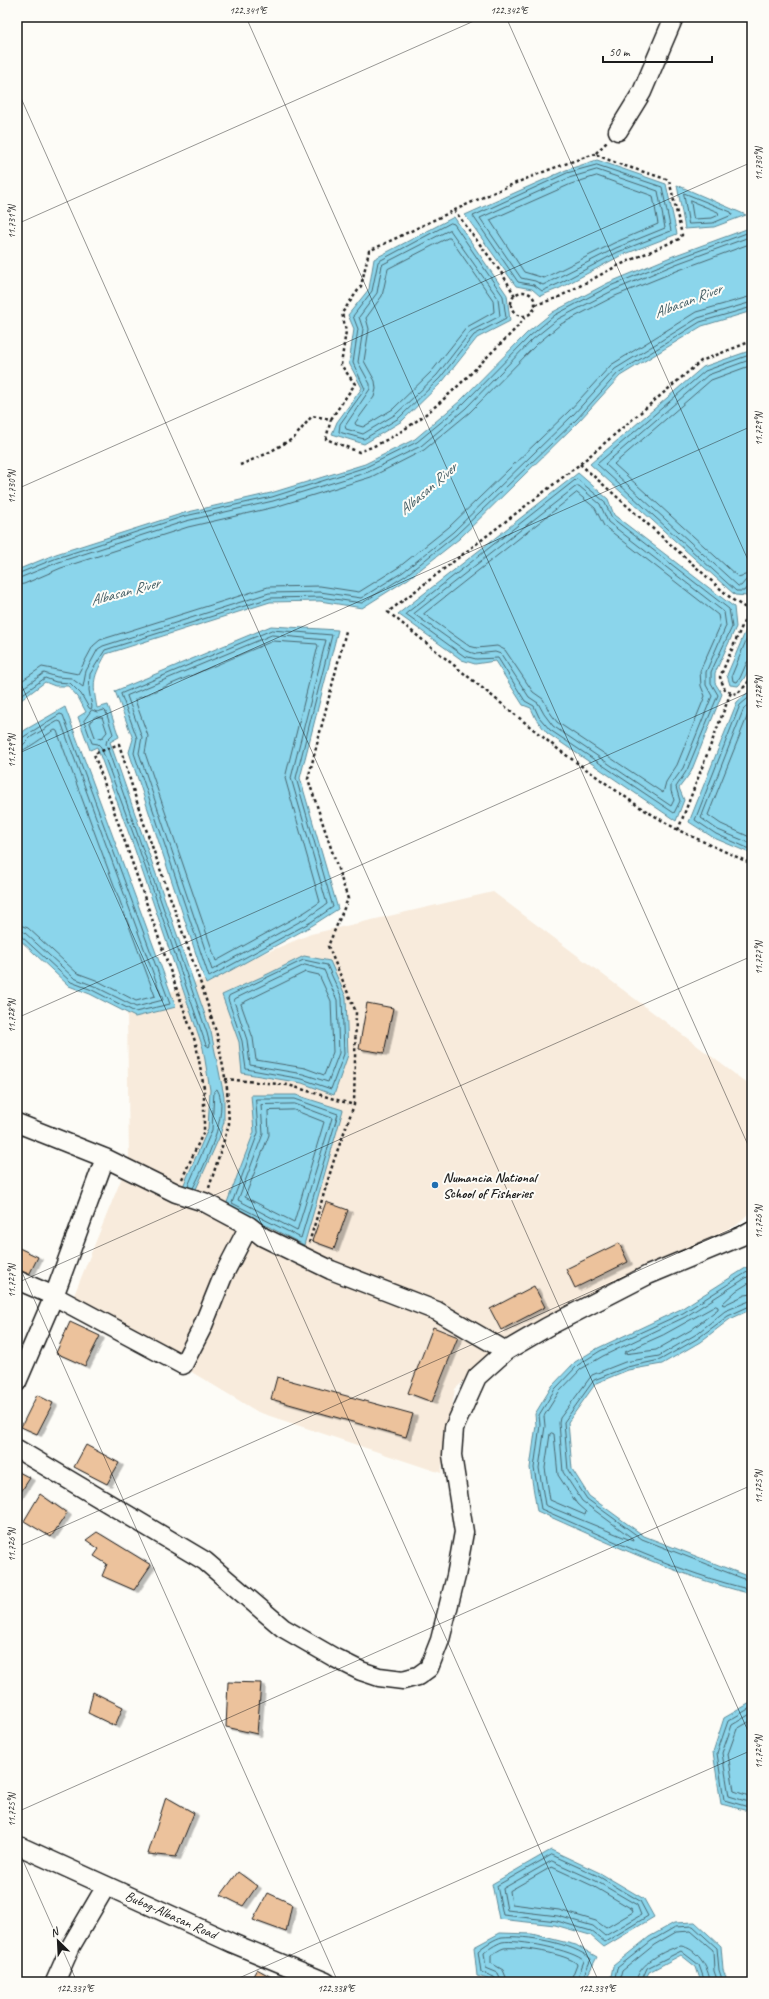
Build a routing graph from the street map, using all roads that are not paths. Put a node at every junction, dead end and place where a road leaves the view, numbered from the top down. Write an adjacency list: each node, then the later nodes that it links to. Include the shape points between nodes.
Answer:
1 (674, 17): 2 (street, via 642,92)
2 (618, 131)
3 (17, 1123): 4 (street)
4 (105, 1158): 5 (street, via 176,1193 204,1202); 8 (street)
5 (249, 1226): 8 (street, via 223,1276 202,1328 183,1365); 9 (street, via 263,1237 331,1270 437,1311)
6 (752, 1230): 9 (street, via 648,1275)
7 (17, 1280): 8 (street)
8 (54, 1296): 10 (street)
9 (506, 1351): 11 (street, via 477,1377 454,1428 452,1455 464,1532 456,1576 440,1640 429,1668 418,1676 403,1680 379,1677 361,1671 283,1628 205,1561)
10 (17, 1382)
11 (17, 1449)
12 (17, 1845): 13 (street, Bubog-Albasan Road)
13 (106, 1886): 14 (street, via 70,1946); 15 (street, Bubog-Albasan Road)
14 (55, 1982)
15 (326, 1982)

